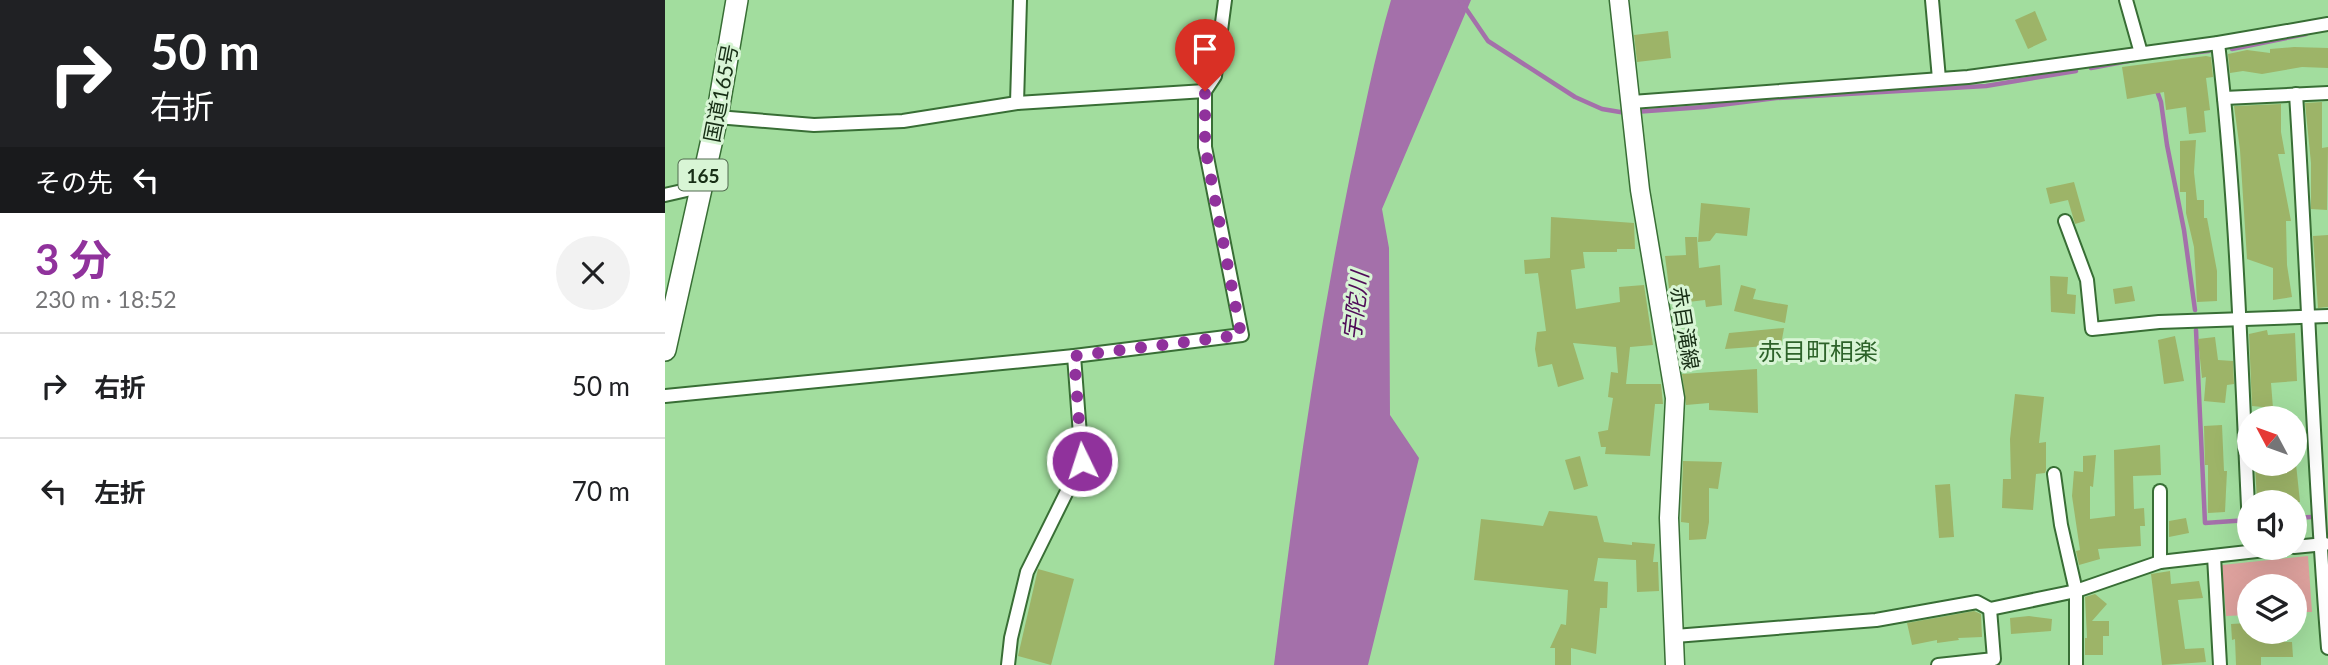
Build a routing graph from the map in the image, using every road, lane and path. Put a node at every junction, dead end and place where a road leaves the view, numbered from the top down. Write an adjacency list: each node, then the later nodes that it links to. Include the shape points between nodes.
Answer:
1 (737, 0): 17 (highway, 国道165号 / 165)
2 (1020, 0): 15 (street)
3 (1225, 0): 11 (street, via 1215,76)
4 (1619, 0): 16 (main road, 赤目滝線)
5 (1932, 0): 10 (street)
6 (2126, 0): 9 (street)
7 (2328, 24): 8 (street)
8 (2218, 43): 9 (street); 14 (street)
9 (2141, 53): 10 (street)
10 (1939, 79): 16 (street)
11 (1205, 91): 15 (street); 25 (street, via 1205,147 1241,335)
12 (2328, 93): 13 (street)
13 (2296, 94): 14 (street); 22 (street)
14 (2224, 98): 23 (street)
15 (1017, 103): 17 (street, via 903,121 814,125)
16 (1633, 111): 36 (main road, 赤目滝線, via 1640,190 1675,398 1669,518)
17 (717, 117): 18 (highway, 国道165号 / 165)
18 (700, 187): 19 (street); 24 (highway, 国道165号 / 165)
19 (665, 195)
20 (2065, 221): 23 (street, via 2087,280 2092,329)
21 (2328, 316): 22 (street)
22 (2310, 317): 23 (street); 30 (street)
23 (2239, 321): 28 (street)
24 (665, 350)
25 (1074, 356): 26 (street); 38 (street, via 1082,461 1027,572)
26 (665, 396)
27 (2054, 474): 34 (street)
28 (2247, 490)
29 (2160, 491): 33 (street)
30 (2324, 544): 37 (street)
31 (2237, 552): 32 (street)
32 (2214, 556): 33 (street); 42 (street)
33 (2160, 562): 34 (street)
34 (2076, 591): 35 (street); 41 (street)
35 (1990, 609): 36 (street, via 1977,602 1877,620); 40 (street, via 1994,659)
36 (1675, 636): 39 (main road, 赤目滝線)
37 (2328, 648)
38 (1008, 665)
39 (1675, 665)
40 (1938, 665)
41 (2076, 665)
42 (2220, 665)

